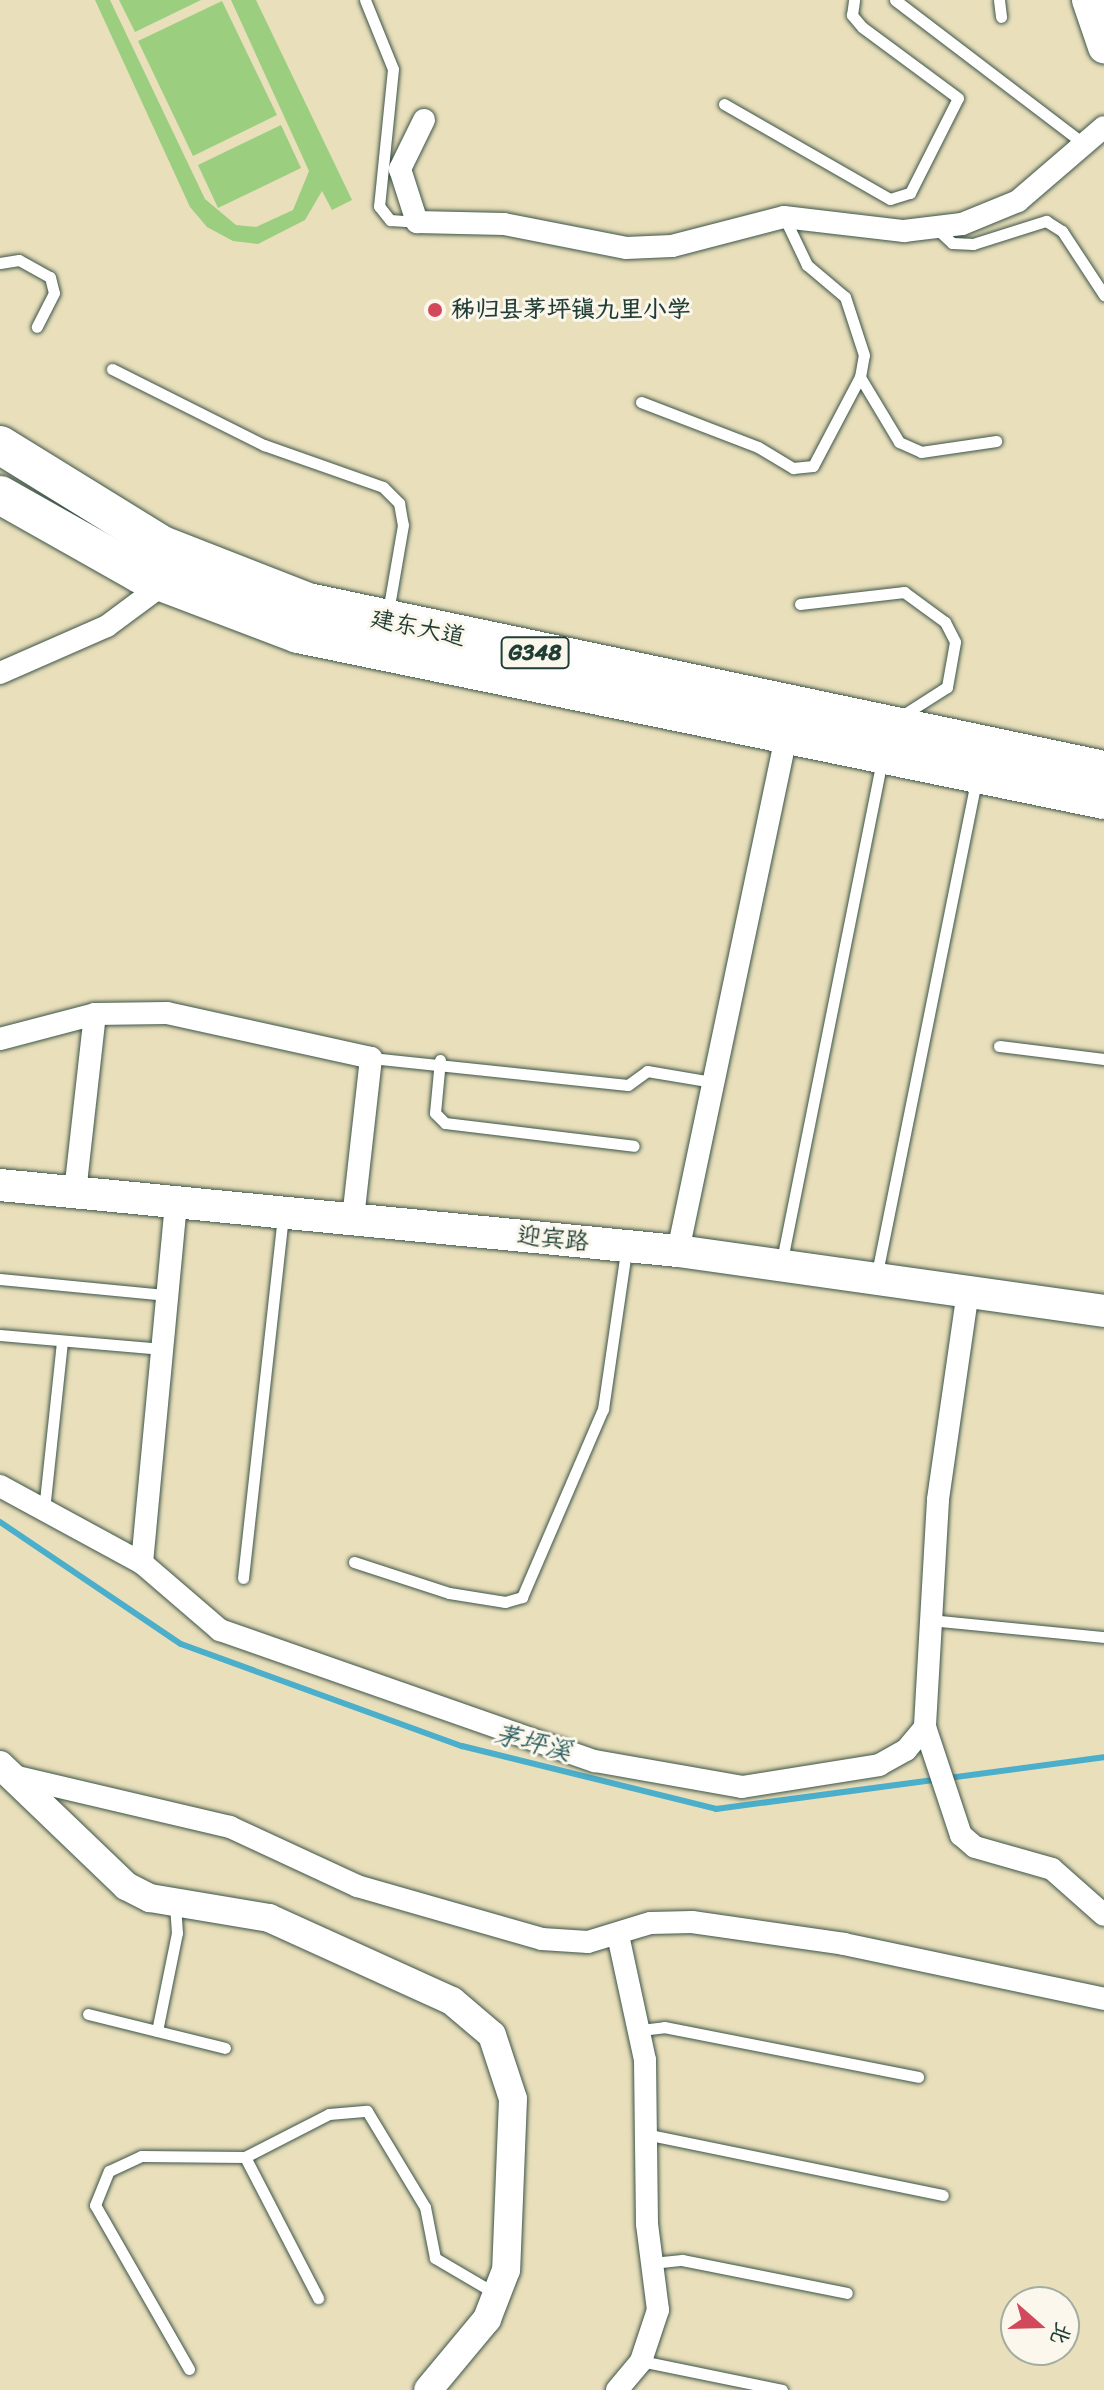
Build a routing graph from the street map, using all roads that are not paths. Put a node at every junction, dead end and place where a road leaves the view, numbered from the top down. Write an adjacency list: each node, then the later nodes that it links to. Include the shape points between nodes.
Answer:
1 (365, 0): 13 (lane, via 393,69 379,206 390,220)
2 (854, 0): 8 (lane, via 852,15 862,27 958,98 910,193 890,199)
3 (895, 0): 11 (lane)
4 (999, 0): 6 (lane)
5 (1088, 0): 7 (main road)
6 (1001, 17)
7 (1104, 47)
8 (724, 104)
9 (424, 120): 13 (street, via 400,169)
10 (1104, 127): 11 (street)
11 (1080, 141): 14 (street, via 1018,201)
12 (784, 217): 13 (street, via 672,246 626,248 504,224); 14 (street, via 874,229); 19 (lane, via 807,265 855,315 864,355)
13 (417, 222)
14 (936, 227): 16 (lane, via 952,243 973,244 1046,221 1062,231)
15 (0, 263): 17 (lane, via 19,260 50,277 54,293)
16 (1104, 295)
17 (37, 327)
18 (112, 369): 26 (lane, via 264,445 383,487 399,503 403,525)
19 (860, 377): 20 (lane, via 804,472); 21 (lane, via 899,442 921,452)
20 (641, 402)
21 (996, 441)
22 (0, 445): 24 (highway, 建东大道 / G348)
23 (0, 495): 24 (highway, 建东大道 / G348)
24 (175, 570): 26 (highway, 建东大道 / G348, via 298,634); 27 (street, via 107,626)
25 (800, 604): 29 (lane, via 904,592 945,622 955,642 947,687)
26 (383, 637): 28 (highway, 建东大道 / G348)
27 (0, 673)
28 (790, 721): 29 (highway, 建东大道 / G348); 39 (street)
29 (886, 740): 30 (highway, 建东大道 / G348); 48 (lane)
30 (980, 760): 31 (highway, 建东大道 / G348); 32 (highway, 建东大道 / G348); 50 (lane)
31 (1104, 770)
32 (1104, 800)
33 (95, 1014): 34 (street); 36 (street, via 222,1021); 42 (street)
34 (0, 1039)
35 (999, 1046): 37 (lane)
36 (371, 1058): 38 (lane); 45 (street)
37 (1104, 1059)
38 (440, 1060): 39 (lane, via 628,1085 647,1071); 40 (lane, via 435,1113 445,1123)
39 (713, 1082): 47 (street)
40 (634, 1146)
41 (0, 1185): 42 (main road, 迎宾路)
42 (75, 1192): 43 (main road, 迎宾路)
43 (176, 1202): 44 (main road, 迎宾路); 52 (street)
44 (284, 1213): 45 (main road, 迎宾路); 61 (lane)
45 (353, 1219): 46 (main road, 迎宾路)
46 (627, 1246): 47 (main road, 迎宾路); 59 (lane, via 603,1409 522,1597 505,1602 449,1593)
47 (678, 1251): 48 (main road, 迎宾路)
48 (781, 1265): 50 (main road, 迎宾路)
49 (0, 1279): 52 (lane)
50 (876, 1279): 51 (main road, 迎宾路)
51 (968, 1291): 53 (main road, 迎宾路); 62 (street, via 939,1488)
52 (167, 1295): 56 (street)
53 (1104, 1311)
54 (0, 1335): 55 (lane)
55 (62, 1341): 56 (lane); 58 (lane)
56 (162, 1349): 60 (street)
57 (0, 1486): 58 (street)
58 (44, 1510): 60 (street)
59 (354, 1562)
60 (142, 1563): 64 (street, via 220,1630 595,1761 703,1785 742,1787 879,1765 906,1750)
61 (243, 1578)
62 (930, 1620): 63 (lane); 64 (street)
63 (1104, 1637)
64 (925, 1727): 67 (street, via 958,1826 975,1847 1070,1880)
65 (6, 1770): 66 (street, via 105,1871 150,1898); 68 (street, via 230,1827 357,1886 520,1934 576,1942)
66 (175, 1903): 72 (lane, via 177,1933); 80 (street, via 269,1918 452,2001 487,2028 506,2065 514,2117 510,2245)
67 (1104, 1915)
68 (618, 1935): 69 (street, via 650,1923 692,1922 844,1944); 71 (street)
69 (1104, 1999)
70 (88, 2014): 72 (lane)
71 (641, 2030): 74 (lane, via 664,2027); 75 (street)
72 (157, 2031): 73 (lane)
73 (225, 2048)
74 (918, 2077)
75 (645, 2134): 77 (lane); 78 (street)
76 (245, 2157): 80 (lane, via 329,2114 367,2111 429,2215 435,2258); 81 (lane); 83 (lane, via 141,2156 109,2171 94,2194)
77 (943, 2195)
78 (652, 2263): 79 (lane, via 682,2260); 82 (street, via 658,2310)
79 (847, 2293)
80 (498, 2295): 84 (street, via 473,2341)
81 (318, 2298)
82 (641, 2361): 85 (street); 86 (lane)
83 (189, 2369)
84 (428, 2390)
85 (617, 2390)
86 (782, 2390)

